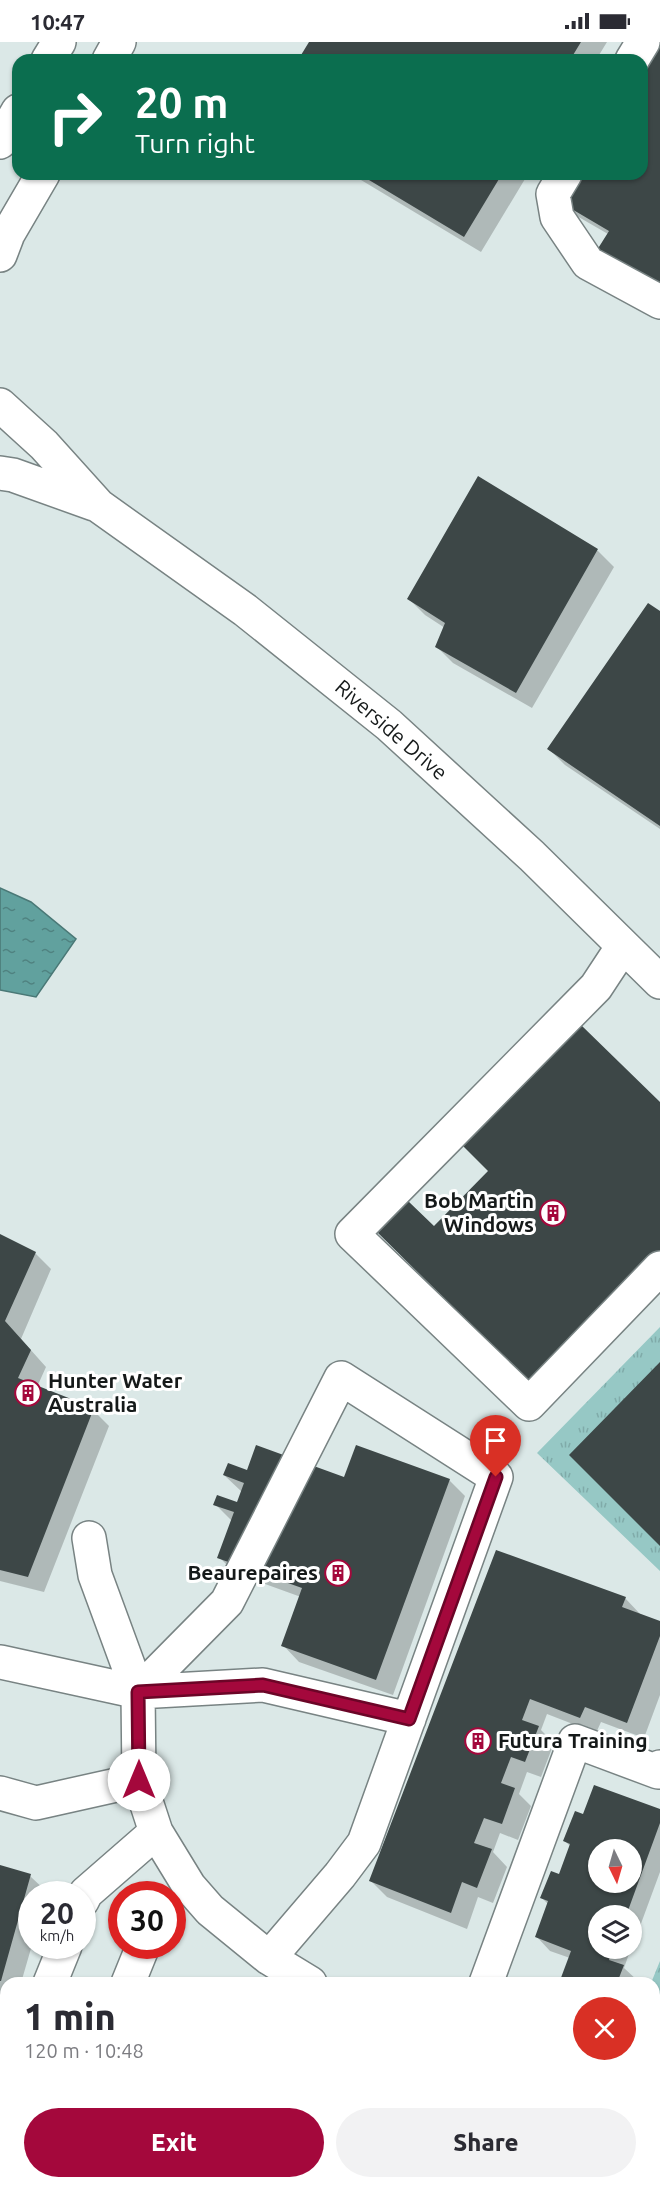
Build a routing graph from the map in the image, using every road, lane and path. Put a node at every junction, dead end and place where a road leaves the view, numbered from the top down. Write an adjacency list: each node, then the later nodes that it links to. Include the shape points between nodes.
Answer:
1 (12, 121): 2 (street)
2 (0, 142)
3 (39, 180): 5 (street)
4 (561, 180): 6 (street, via 553,194 556,216 588,263)
5 (0, 255)
6 (660, 302)
7 (0, 405): 9 (street, Riverside Drive, via 44,445)
8 (0, 473): 9 (street, Riverside Drive)
9 (99, 506): 10 (street, Riverside Drive, via 245,609 389,725)
10 (623, 946): 11 (street, Riverside Drive); 12 (street, via 596,987 352,1234 528,1404)
11 (660, 982)
12 (660, 1268)
13 (89, 1538): 15 (street, via 95,1575)
14 (1, 1662): 15 (street)
15 (138, 1692): 16 (street, via 263,1685); 16 (street, via 227,1602 341,1378 496,1477); 18 (street)
16 (409, 1719): 24 (street, via 364,1843)
17 (660, 1767): 30 (street, via 658,1772 575,1742)
18 (139, 1780): 19 (street, via 36,1803); 20 (street)
19 (0, 1793)
20 (156, 1832): 21 (street); 22 (street)
21 (175, 1881)
22 (96, 1884)
23 (186, 1899): 24 (street, via 210,1910)
24 (269, 1958): 29 (street)
25 (60, 1959): 27 (street)
26 (138, 1959): 28 (street)
27 (52, 1977)
28 (130, 1977)
29 (300, 1977)
30 (488, 1977)

